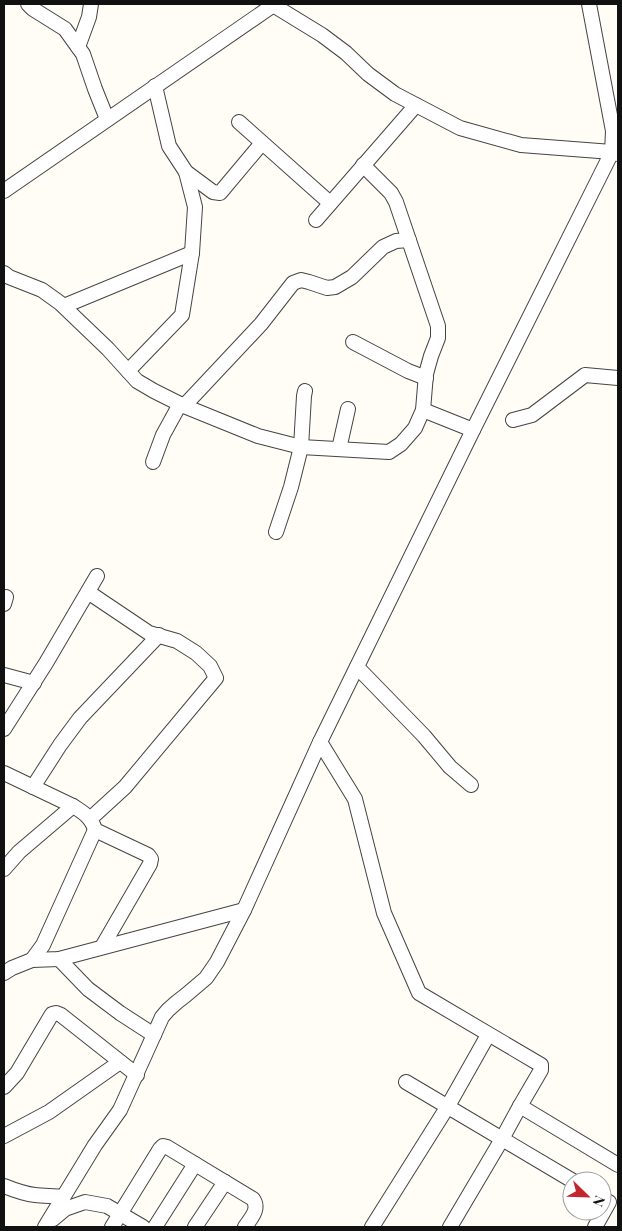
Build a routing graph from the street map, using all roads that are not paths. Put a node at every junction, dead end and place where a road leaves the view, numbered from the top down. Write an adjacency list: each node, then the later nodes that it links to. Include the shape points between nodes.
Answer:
1 (28, 4): 5 (street, via 65,30)
2 (91, 4): 5 (street)
3 (589, 4): 11 (street)
4 (274, 5): 6 (street); 7 (street, via 322,35 346,52 368,74)
5 (78, 47): 8 (street)
6 (155, 86): 8 (street); 13 (street, via 168,146)
7 (416, 105): 11 (street, via 460,128 522,145); 12 (street)
8 (107, 119): 14 (street)
9 (239, 122): 10 (street)
10 (262, 143): 13 (street, via 220,193 213,192); 15 (street)
11 (615, 153): 30 (street)
12 (363, 165): 15 (street); 17 (street, via 391,193)
13 (186, 172): 18 (street, via 195,207)
14 (4, 190)
15 (330, 204): 16 (street)
16 (316, 220)
17 (409, 240): 23 (street, via 438,326 438,338); 26 (street, via 382,247 352,277 335,287 327,288 301,280 293,284 261,324)
18 (192, 253): 20 (street); 22 (street, via 182,315)
19 (4, 273): 20 (street, via 42,290)
20 (64, 306): 22 (street)
21 (353, 342): 23 (street)
22 (128, 371): 26 (street, via 137,381)
23 (426, 378): 28 (street)
24 (618, 378): 29 (street, via 584,375 532,415)
25 (305, 391): 31 (street)
26 (182, 405): 31 (street, via 258,436); 33 (street, via 163,435)
27 (348, 409): 32 (street)
28 (422, 410): 30 (street); 32 (street, via 415,428 389,452)
29 (512, 420)
30 (473, 430): 38 (street)
31 (301, 447): 32 (street); 34 (street)
32 (339, 449)
33 (153, 462)
34 (276, 532)
35 (97, 576): 36 (street)
36 (88, 592): 37 (street, via 149,633); 40 (street)
37 (159, 635): 45 (street, via 80,718); 47 (street, via 196,653 210,666 216,678)
38 (357, 666): 42 (street); 44 (street)
39 (4, 675): 40 (street)
40 (34, 682): 41 (street)
41 (4, 729)
42 (320, 742): 49 (street); 55 (street, via 355,799 384,913 419,994)
43 (4, 773): 45 (street)
44 (470, 785)
45 (33, 787): 46 (street)
46 (74, 806): 47 (street); 48 (street, via 19,852)
47 (93, 824): 50 (street, via 151,859); 52 (street, via 43,945)
48 (4, 869)
49 (244, 910): 50 (street); 54 (street, via 206,978 168,1010)
50 (102, 947): 51 (street)
51 (59, 959): 52 (street); 54 (street, via 88,989)
52 (32, 960): 53 (street)
53 (4, 973)
54 (154, 1035): 57 (street)
55 (488, 1035): 60 (street); 61 (street, via 542,1065)
56 (120, 1062): 57 (street); 59 (street, via 61,1015 52,1014); 62 (street, via 49,1112)
57 (137, 1075): 69 (street, via 120,1110)
58 (406, 1082): 60 (street)
59 (4, 1087)
60 (448, 1106): 63 (street); 77 (street)
61 (520, 1106): 63 (street); 65 (street)
62 (4, 1136)
63 (502, 1139): 66 (street); 78 (street)
64 (194, 1164): 67 (street); 70 (street, via 163,1146); 74 (street)
65 (618, 1165)
66 (562, 1174)
67 (225, 1182): 75 (street); 76 (street, via 256,1202 256,1209)
68 (4, 1186): 69 (street, via 34,1195)
69 (63, 1197): 71 (street)
70 (121, 1214): 71 (street, via 107,1206 85,1202 65,1209); 72 (street); 73 (street)
71 (47, 1225)
72 (112, 1227)
73 (144, 1227)
74 (155, 1227)
75 (195, 1227)
76 (245, 1227)
77 (372, 1227)
78 (450, 1227)

